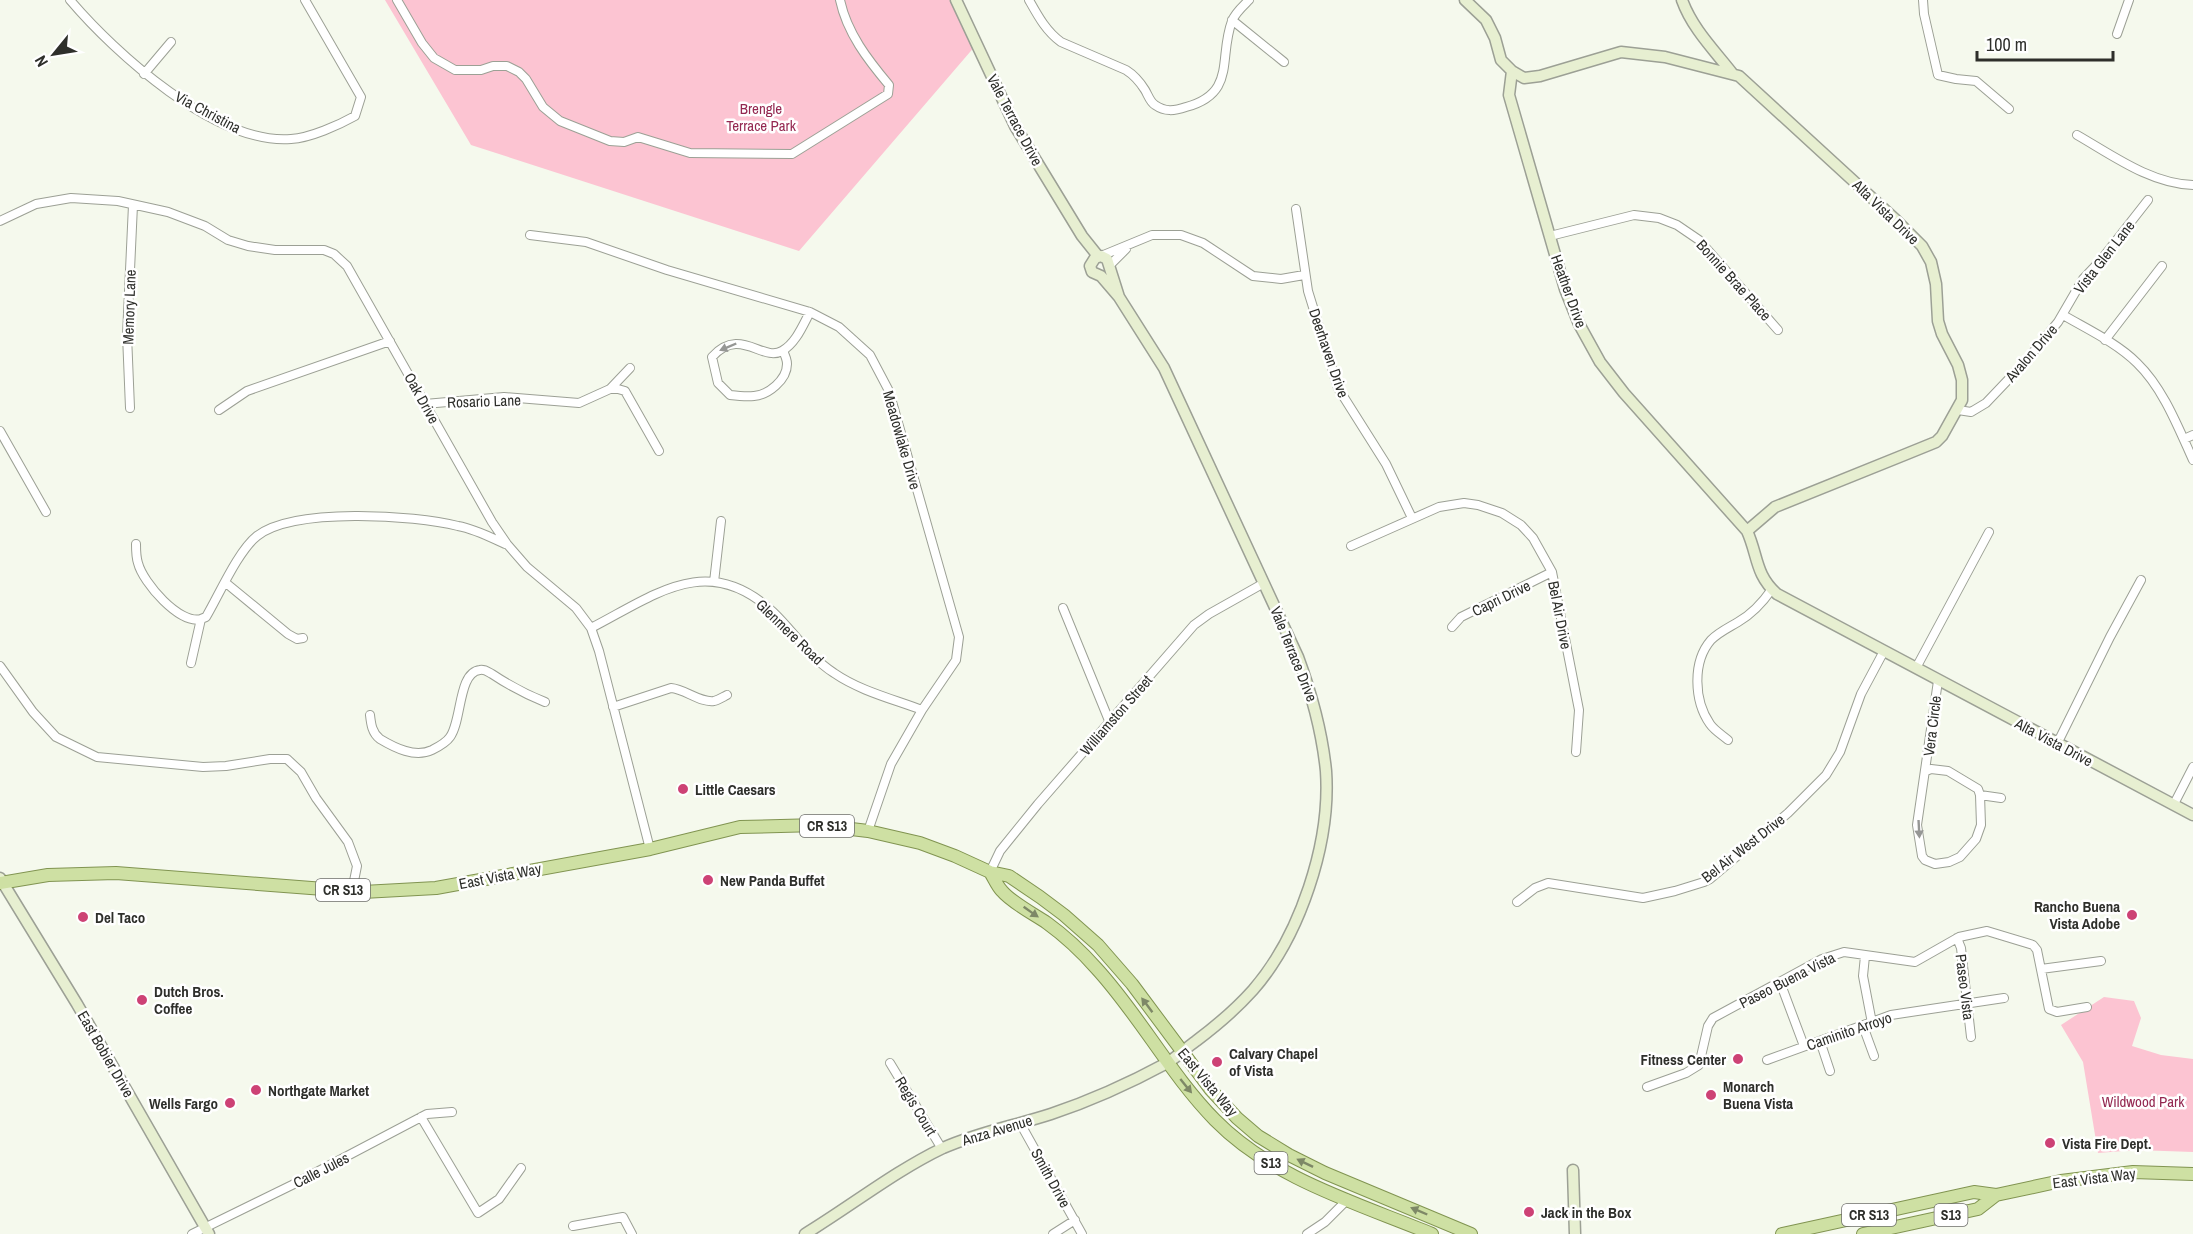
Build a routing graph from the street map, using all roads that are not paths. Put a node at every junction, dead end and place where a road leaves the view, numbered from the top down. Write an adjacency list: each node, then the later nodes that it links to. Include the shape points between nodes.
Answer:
1 (70, 0): 18 (street, Via Christina)
2 (305, 0): 18 (street, Via Christina, via 362,97 355,116 337,126 291,140 239,131 191,106)
3 (397, 0): 4 (street, via 434,58 455,70 507,66 526,79 543,107 560,121 610,141 638,137 690,153 792,154 888,94 889,85 854,39)
4 (840, 0)
5 (956, 0): 29 (street, Vale Terrace Drive, via 1015,126)
6 (1029, 0): 12 (street, via 1053,37 1126,70 1153,104 1166,111 1193,105 1212,94 1222,76)
7 (1249, 0): 12 (street)
8 (1466, 0): 16 (street, via 1486,20 1501,60)
9 (1682, 0): 17 (street, via 1700,32)
10 (1923, 0): 19 (street, via 1938,75 1976,81)
11 (2129, 0): 13 (street)
12 (1232, 20): 15 (street)
13 (2117, 34)
14 (171, 42): 18 (street)
15 (1284, 62)
16 (1512, 71): 17 (street, Alta Vista Drive, via 1524,78 1621,52 1665,57); 27 (street, Heather Drive, via 1509,95)
17 (1732, 73): 46 (street, Alta Vista Drive, via 1754,88 1927,253 1934,272 1940,328 1962,380)
18 (144, 74)
19 (2009, 109)
20 (2077, 135): 21 (street, via 2156,177)
21 (2193, 184)
22 (2148, 200): 36 (street, Vista Glen Lane, via 2083,279)
23 (133, 205): 25 (street, Oak Drive, via 71,198 36,204); 39 (street, Oak Drive, via 168,212 248,246 324,250 334,254 347,266); 44 (street, Memory Lane, via 127,335)
24 (1296, 209): 32 (street, Deerhaven Drive)
25 (0, 221)
26 (530, 235): 35 (street, Meadowlake Drive, via 586,242)
27 (1550, 236): 37 (street, Bonnie Brae Place, via 1634,215 1677,225 1699,240); 55 (street, Heather Drive, via 1578,324 1600,362)
28 (1129, 246): 29 (street); 31 (street); 32 (street, via 1152,235 1181,235 1203,243 1253,276 1281,279)
29 (1097, 258): 31 (street, via 1107,259); 33 (street, via 1091,269)
30 (2162, 266): 38 (street)
31 (1110, 267): 33 (street); 34 (street, Vale Terrace Drive)
32 (1304, 275): 53 (street, Deerhaven Drive, via 1338,388 1386,464)
33 (1101, 276): 34 (street, Vale Terrace Drive)
34 (1119, 297): 64 (street, Vale Terrace Drive, via 1164,368)
35 (810, 312): 40 (street, via 794,341); 79 (street, Meadowlake Drive, via 839,327 870,355 889,391 945,584 959,637 956,660)
36 (2062, 315): 38 (street, Avalon Drive); 46 (street, Avalon Drive, via 1986,403 1971,412)
37 (1779, 330)
38 (2105, 340): 49 (street, Avalon Drive, via 2125,352 2149,376)
39 (390, 341): 43 (street, Oak Drive); 45 (street, via 248,391)
40 (783, 351): 40 (street, one-way to 40, via 775,353 738,343 717,352 712,357 718,382 730,395 768,392 786,372)
41 (630, 368): 42 (street)
42 (610, 389): 43 (street, Rosario Lane, via 579,403 504,397); 50 (street, via 625,391)
43 (425, 404): 58 (street, Oak Drive)
44 (130, 408)
45 (219, 410)
46 (1958, 410): 55 (street, Alta Vista Drive, via 1936,442 1775,507)
47 (0, 431): 52 (street)
48 (2193, 435): 49 (street)
49 (2184, 439): 51 (street, Avalon Drive)
50 (659, 451)
51 (2193, 459)
52 (46, 512)
53 (1412, 518): 59 (street, Bel Air Drive); 60 (street, Bel Air Drive, via 1439,507 1464,503 1502,513 1533,538)
54 (721, 521): 62 (street)
55 (1747, 531): 65 (street, Alta Vista Drive, via 1758,570)
56 (1989, 532): 74 (street)
57 (136, 544): 67 (street, via 138,563 151,587 188,619)
58 (507, 544): 63 (street, via 460,526 429,520 375,515 318,519 274,526 256,536); 69 (street, Oak Drive, via 527,567 576,608)
59 (1351, 546)
60 (1552, 572): 68 (street, Capri Drive, via 1461,617); 84 (street, Bel Air Drive, via 1578,710)
61 (2141, 580): 83 (street)
62 (714, 582): 69 (street, Glenmere Road, via 691,581 669,587); 79 (street, Glenmere Road, via 749,593 834,674)
63 (226, 583): 67 (street); 70 (street, via 288,634)
64 (1264, 583): 81 (street, Williamston Street, via 1194,625); 110 (street, Vale Terrace Drive, via 1298,657 1319,722 1326,773 1321,842 1298,917 1276,957 1253,989 1219,1024)
65 (1772, 589): 71 (street, Alta Vista Drive); 82 (street, via 1740,621 1723,629 1701,658 1698,694 1702,707 1711,725)
66 (1063, 608): 81 (street)
67 (201, 620): 72 (street)
68 (1452, 627)
69 (591, 628): 78 (street, Oak Drive)
70 (303, 638)
71 (1884, 651): 74 (street, Alta Vista Drive); 96 (street, Bel Air West Drive, via 1826,775 1710,879 1643,898 1548,883)
72 (191, 663)
73 (0, 666): 95 (street, via 56,737 97,757 203,768 287,759 301,772 348,842 357,866)
74 (1916, 668): 75 (street, Alta Vista Drive)
75 (1938, 681): 83 (street, Alta Vista Drive); 86 (street, Vera Circle)
76 (727, 695): 78 (street, via 706,700 672,688)
77 (545, 702): 80 (street, via 478,669 463,689 449,739 424,753 414,753 378,737)
78 (613, 707): 92 (street, Oak Drive)
79 (922, 710): 91 (street, Meadowlake Drive, via 891,764)
80 (370, 715)
81 (1110, 723): 93 (street, Williamston Street, via 1000,851)
82 (1728, 740)
83 (2057, 744): 89 (street, Alta Vista Drive)
84 (1576, 752)
85 (2193, 767): 89 (street)
86 (1926, 771): 87 (street, Vera Circle, via 1948,771 1978,789); 87 (street, Vera Circle, one-way to 87, via 1917,825 1925,860 1935,864 1949,862 1976,839 1981,825)
87 (1980, 795): 88 (street)
88 (2001, 798)
89 (2174, 804): 90 (street, Alta Vista Drive)
90 (2193, 815)
91 (868, 831): 92 (main road, East Vista Way / CR S13, via 818,825 740,827); 93 (main road, East Vista Way / CR S13, via 929,846)
92 (650, 849): 95 (main road, East Vista Way / CR S13, via 436,888)
93 (990, 872): 110 (main road, East Vista Way / CR S13, one-way to 93, via 1098,945 1009,876); 113 (main road, East Vista Way, one-way to 113, via 1002,892 1049,924 1098,969)
94 (1, 881): 95 (main road, East Vista Way / CR S13, via 116,873); 131 (street, East Bobier Drive)
95 (352, 891)
96 (1517, 902)
97 (1957, 938): 98 (street, Paseo Buena Vista, via 1916,962); 100 (street, Paseo Buena Vista, via 1987,931 2033,945); 103 (street, Paseo Vista)
98 (1865, 956): 101 (street, Paseo Buena Vista, via 1844,952); 105 (street, via 1863,976)
99 (2101, 961): 100 (street)
100 (2041, 969): 104 (street, Paseo Buena Vista, via 2049,1009 2057,1012)
101 (1780, 982): 109 (street); 116 (street, Paseo Buena Vista, via 1713,1018 1699,1065)
102 (2004, 998): 103 (street, Caminito Arroyo)
103 (1968, 1003): 105 (street, Caminito Arroyo, via 1891,1015); 107 (street, Paseo Vista)
104 (2087, 1007)
105 (1872, 1023): 106 (street, Caminito Arroyo)
106 (1863, 1026): 108 (street, Caminito Arroyo); 111 (street)
107 (1971, 1037)
108 (1820, 1041): 109 (street, Caminito Arroyo); 115 (street)
109 (1804, 1046): 112 (street, Caminito Arroyo)
110 (1182, 1052): 113 (street, Vale Terrace Drive); 126 (main road, East Vista Way / CR S13, one-way to 110, via 1325,1173 1258,1136 1220,1100)
111 (1875, 1056)
112 (1767, 1060)
113 (1168, 1062): 119 (street, Anza Avenue, via 1081,1103); 124 (main road, East Vista Way / S13, one-way to 124, via 1222,1126 1259,1155)
114 (890, 1063): 120 (street, Regis Court)
115 (1830, 1071)
116 (1647, 1087)
117 (452, 1112): 118 (street, Calle Jules)
118 (421, 1117): 121 (street, via 478,1213 499,1199); 131 (street, Calle Jules)
119 (1020, 1123): 120 (street, Anza Avenue, via 980,1133); 128 (street, Smith Drive)
120 (942, 1149): 134 (street, Anza Avenue)
121 (521, 1168)
122 (1574, 1170): 140 (street)
123 (2193, 1174): 125 (main road, East Vista Way / CR S13, via 2104,1174)
124 (1310, 1184): 126 (main road, via 1332,1185 1380,1204); 127 (main road, East Vista Way / S13)
125 (1996, 1195): 130 (main road, East Vista Way / CR S13, via 1974,1192); 142 (main road, East Vista Way / S13, via 1978,1209)
126 (1387, 1198): 139 (main road, East Vista Way / CR S13, one-way to 126)
127 (1348, 1199): 137 (street); 138 (main road, East Vista Way / S13)
128 (1075, 1220): 135 (street); 136 (street, Smith Drive)
129 (573, 1226): 133 (street, via 623,1217)
130 (1814, 1230): 141 (main road, East Vista Way / CR S13)
131 (208, 1232): 132 (street, Calle Jules)
132 (192, 1234)
133 (632, 1234)
134 (805, 1234)
135 (1053, 1234)
136 (1082, 1234)
137 (1307, 1234)
138 (1432, 1234)
139 (1471, 1234)
140 (1575, 1234)
141 (1782, 1234)
142 (1863, 1234)

